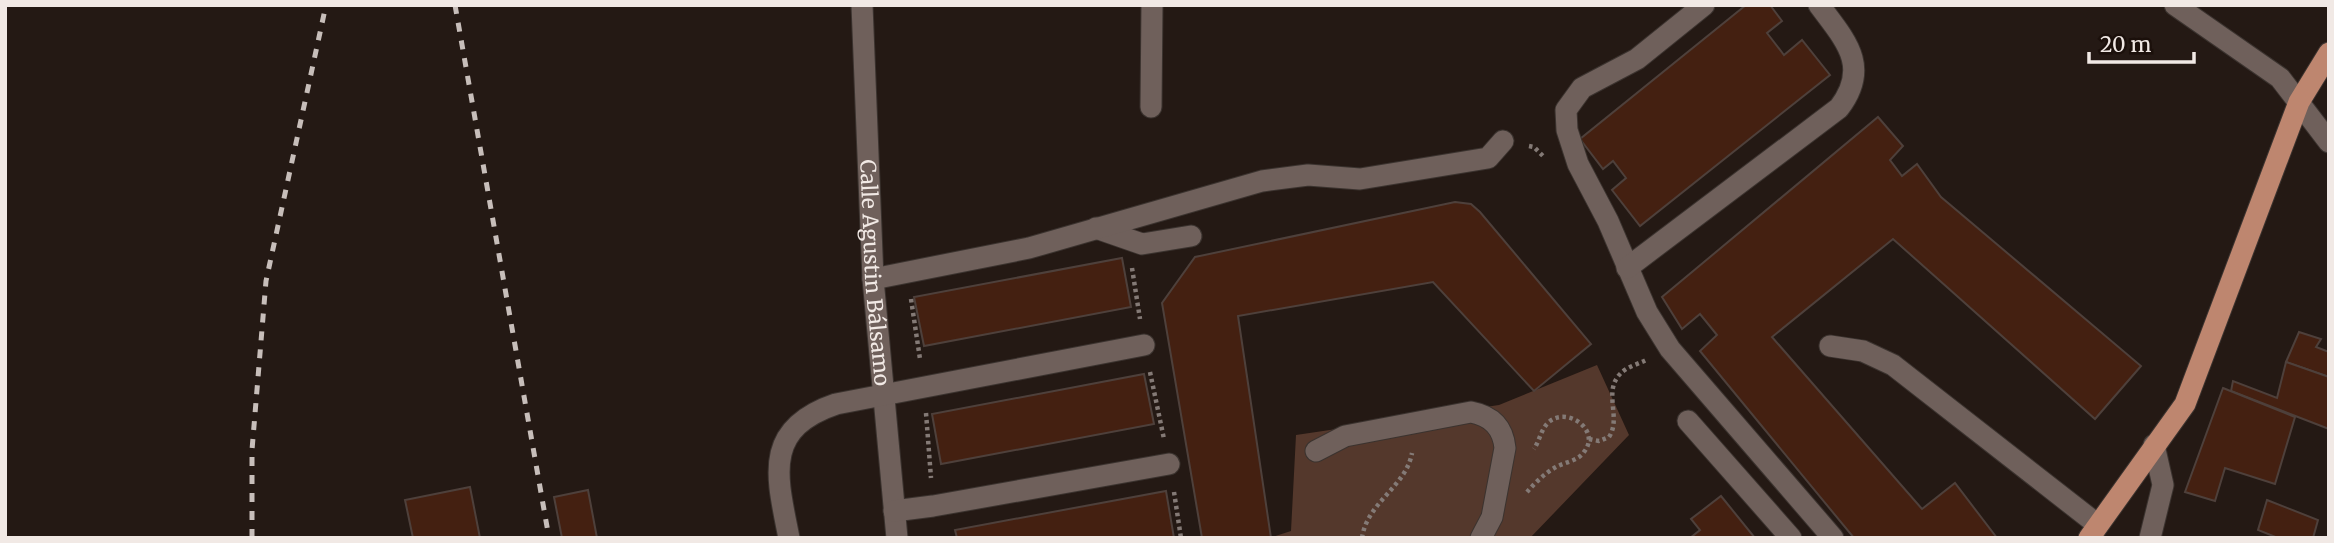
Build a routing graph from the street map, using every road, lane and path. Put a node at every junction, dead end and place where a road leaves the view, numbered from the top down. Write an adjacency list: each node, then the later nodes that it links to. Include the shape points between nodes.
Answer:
1 (862, 5): 16 (street, Calle Agustin Bálsamo)
2 (1152, 5): 8 (street)
3 (1703, 5): 11 (street, via 1637,59 1582,88 1566,110)
4 (1819, 5): 15 (street, via 1852,54 1854,75 1848,97)
5 (2175, 5): 7 (street, via 2280,78)
6 (2329, 52): 7 (main road)
7 (2299, 102): 10 (street); 24 (main road, via 2185,404)
8 (1151, 107)
9 (1503, 141): 11 (path, via 1534,147 1558,169); 12 (street, via 1488,158 1360,179 1308,175 1262,181)
10 (2329, 142)
11 (1578, 164): 15 (street)
12 (1096, 228): 14 (street); 16 (street, via 1028,248)
13 (1191, 236): 14 (street, via 1142,244)
14 (1117, 237): 17 (path, via 1121,251 1131,261)
15 (1627, 268): 19 (street)
16 (873, 279): 20 (street, Calle Agustin Bálsamo)
17 (1144, 345): 20 (street); 27 (path)
18 (1830, 346): 30 (street, via 1863,351 1893,365)
19 (1670, 349): 23 (path, via 1622,371 1612,392 1612,433 1605,440); 37 (street)
20 (884, 396): 28 (street, Calle Agustin Bálsamo); 31 (street, via 816,411 798,424 785,442 779,484)
21 (1688, 421): 36 (street)
22 (1410, 424): 25 (street, via 1345,436); 26 (street, via 1482,414 1504,437); 34 (path, via 1410,462 1374,509)
23 (1589, 439): 26 (path, via 1577,420 1553,419 1525,456); 29 (path, via 1579,457 1556,467 1523,496)
24 (2154, 445): 30 (main road); 38 (street, via 2163,485)
25 (1316, 451)
26 (1502, 459): 29 (street)
27 (1169, 464): 28 (street); 33 (path)
28 (894, 511): 32 (street, Calle Agustin Bálsamo)
29 (1493, 511): 35 (street)
30 (2093, 532)
31 (789, 538)
32 (897, 538)
33 (1181, 538)
34 (1362, 538)
35 (1482, 538)
36 (1791, 538)
37 (1833, 538)
38 (2150, 538)

